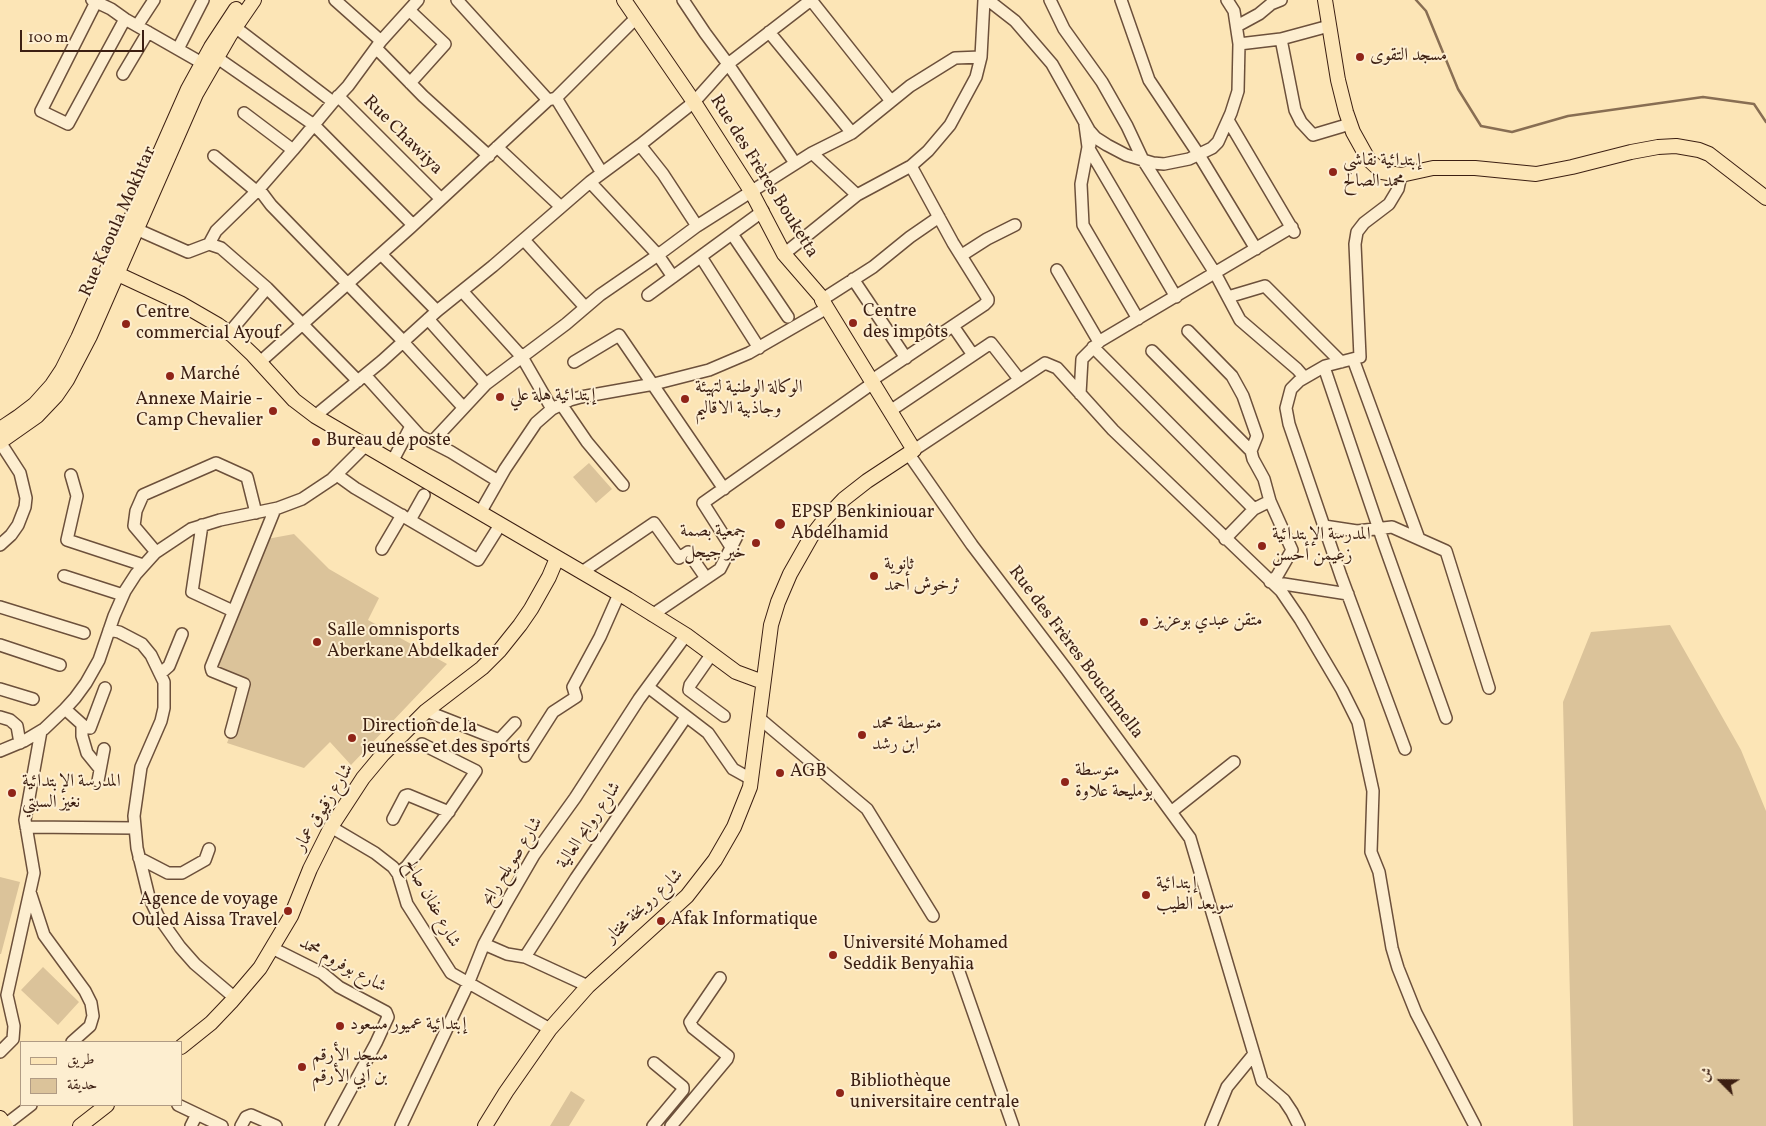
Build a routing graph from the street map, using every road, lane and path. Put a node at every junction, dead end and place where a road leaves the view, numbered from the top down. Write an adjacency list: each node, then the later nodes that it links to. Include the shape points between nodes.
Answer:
1 (154, 0): 23 (street)
2 (203, 0): 32 (street)
3 (242, 0): 35 (main road, Rue Kaoula Mokhtar)
4 (254, 0): 26 (main road, Rue Kaoula Mokhtar)
5 (334, 0): 31 (street)
6 (418, 0): 20 (street)
7 (457, 0): 40 (street)
8 (624, 0): 21 (main road, Rue des Frères Bouketta)
9 (683, 0): 36 (street)
10 (811, 0): 28 (street); 41 (street)
11 (984, 0): 34 (street)
12 (988, 0): 45 (street, via 1015,21 1052,64)
13 (1050, 0): 58 (street, via 1064,29 1102,82)
14 (1121, 0): 55 (street, via 1149,80)
15 (1227, 0): 24 (street, via 1234,11)
16 (1281, 0): 24 (street)
17 (1325, 0): 25 (main road)
18 (95, 1): 19 (street); 22 (street, via 41,112 68,124)
19 (114, 5): 22 (street)
20 (409, 10): 31 (street); 38 (street, via 445,44)
21 (636, 18): 40 (street); 42 (main road, Rue des Frères Bouketta)
22 (125, 19): 23 (street)
23 (137, 26): 27 (street)
24 (1237, 26): 30 (street)
25 (1329, 26): 29 (street); 46 (main road, via 1338,80)
26 (234, 27): 33 (main road, Rue Kaoula Mokhtar); 39 (street, Rue Chawiya)
27 (148, 32): 32 (street); 37 (street)
28 (769, 32): 36 (street); 48 (street)
29 (1281, 39): 30 (street); 46 (street, via 1295,110 1301,122 1313,135)
30 (1239, 44): 44 (street, via 1238,91)
31 (379, 45): 38 (street); 39 (street)
32 (178, 49): 35 (street)
33 (216, 57): 47 (street); 75 (main road, Rue Kaoula Mokhtar)
34 (981, 57): 41 (street, via 955,58); 60 (street, via 971,89 950,126)
35 (202, 63): 86 (main road, Rue Kaoula Mokhtar, via 171,124)
36 (728, 64): 42 (street); 59 (street)
37 (124, 74)
38 (410, 83): 57 (street)
39 (336, 99): 47 (street); 68 (street, Rue Chawiya)
40 (552, 99): 51 (street); 61 (street)
41 (891, 101): 48 (street)
42 (694, 102): 50 (street); 65 (main road, Rue des Frères Bouketta)
43 (244, 113): 53 (street)
44 (1228, 120): 55 (street, via 1216,145); 79 (street, via 1293,230)
45 (1084, 121): 49 (street); 52 (street)
46 (1350, 124): 62 (main road, via 1373,165 1382,172)
47 (314, 125): 53 (street); 72 (street)
48 (852, 133): 54 (street)
49 (1096, 138): 52 (street); 58 (street, via 1119,152)
50 (640, 145): 61 (street); 74 (street)
51 (497, 147): 57 (street); 69 (street)
52 (1088, 147): 94 (street); 101 (street, via 1082,184 1083,225)
53 (294, 150): 64 (street)
54 (812, 152): 59 (street); 66 (street)
55 (1199, 155): 58 (street, via 1168,164); 79 (street)
56 (214, 156): 64 (street)
57 (489, 156): 68 (street)
58 (1143, 160): 87 (street)
59 (795, 163): 65 (street)
60 (911, 166): 66 (street); 71 (street)
61 (602, 172): 63 (street)
62 (1400, 176): 67 (main road, via 1433,168 1536,174 1631,152 1676,146 1710,154); 113 (street, via 1398,189 1389,204 1357,232 1354,244 1360,357)
63 (590, 182): 69 (street); 83 (street)
64 (257, 190): 78 (street, via 216,231); 90 (street)
65 (751, 191): 70 (main road, Rue des Frères Bouketta); 74 (street)
66 (857, 195): 81 (street)
67 (1766, 198)
68 (441, 199): 72 (street)
69 (560, 207): 77 (street)
70 (763, 211): 76 (street); 81 (main road, Rue des Frères Bouketta)
71 (939, 217): 82 (street); 89 (street)
72 (413, 225): 80 (street)
73 (1016, 225): 82 (street)
74 (698, 226): 83 (street)
75 (136, 229): 78 (street, via 188,252); 86 (main road, Rue Kaoula Mokhtar)
76 (732, 234): 84 (street); 99 (street)
77 (524, 240): 92 (street); 97 (street)
78 (210, 244): 91 (street, via 221,248)
79 (1256, 249): 87 (street)
80 (382, 254): 90 (street); 98 (street)
81 (784, 254): 96 (main road, Rue des Frères Bouketta)
82 (962, 255): 103 (street, via 988,299)
83 (658, 256): 88 (street); 97 (street)
84 (701, 257): 88 (street); 108 (street)
85 (1057, 270): 107 (street)
86 (112, 271): 105 (main road, via 180,303); 130 (main road, Rue Kaoula Mokhtar, via 55,381 27,411); 131 (main road, Rue Kaoula Mokhtar, via 86,344 65,384 32,420)
87 (1215, 274): 94 (street); 95 (street)
88 (673, 277): 93 (street)
89 (853, 279): 96 (street); 112 (street)
90 (348, 284): 102 (street); 106 (street)
91 (267, 288): 102 (street); 105 (street)
92 (462, 291): 98 (street); 111 (street)
93 (648, 295)
94 (1176, 296): 101 (street)
95 (1228, 297): 116 (street, via 1265,286); 118 (street, via 1240,320)
96 (825, 304): 108 (street); 121 (main road, Rue des Frères Bouketta)
97 (585, 307): 111 (street)
98 (437, 311): 100 (street)
99 (788, 317)
100 (428, 319): 106 (street); 122 (street)
101 (1138, 319): 107 (street)
102 (303, 324): 114 (street); 119 (street)
103 (953, 326): 110 (street); 112 (street)
104 (1188, 331): 134 (street, via 1232,376 1240,389 1257,436)
105 (229, 333): 114 (main road)
106 (404, 342): 119 (street); 126 (street)
107 (1096, 345): 124 (street, via 1082,359); 144 (street)
108 (759, 348): 123 (street, via 709,370)
109 (1152, 352): 134 (street)
110 (973, 355): 120 (street, via 992,343); 127 (street)
111 (522, 357): 122 (street); 125 (street)
112 (906, 358): 121 (street)
113 (1353, 359): 116 (street); 154 (street)
114 (260, 362): 128 (main road, via 294,400)
115 (574, 362): 123 (street, via 619,335)
116 (1341, 362): 117 (street)
117 (1324, 367): 118 (street); 152 (street)
118 (1304, 377): 151 (street, via 1291,390 1287,415)
119 (362, 378): 128 (street); 129 (street)
120 (1019, 380): 124 (street, via 1045,363 1057,368); 135 (street)
121 (873, 382): 127 (main road, Rue des Frères Bouketta); 141 (street)
122 (486, 384): 126 (street)
123 (654, 384): 125 (street, via 581,397); 141 (street)
124 (1080, 394): 153 (street)
125 (557, 406): 139 (street, via 536,423); 140 (street)
126 (463, 407): 132 (street)
127 (890, 411): 135 (main road, Rue des Frères Bouketta)
128 (316, 416): 133 (main road)
129 (411, 426): 132 (street); 136 (street)
130 (0, 429)
131 (0, 442): 155 (street, via 20,473 26,498 18,525)
132 (432, 442): 139 (street)
133 (365, 446): 136 (main road); 138 (street)
134 (1251, 451): 143 (street, via 1264,478)
135 (911, 452): 178 (main road, شارع رويخة مختار, via 844,499 805,546 786,581 774,614); 204 (street, Rue des Frères Bouchmella, via 972,545)
136 (392, 462): 147 (main road)
137 (71, 475): 159 (street, via 77,496 67,540)
138 (337, 475): 145 (street, via 302,500); 148 (street)
139 (498, 481): 147 (street)
140 (623, 485)
141 (724, 489): 162 (street, via 703,504 734,542 720,569)
142 (424, 495): 148 (street)
143 (1270, 501): 144 (street); 163 (street, via 1292,550)
144 (1254, 508): 153 (street)
145 (275, 509): 146 (street); 168 (street)
146 (256, 513): 149 (street); 157 (street, via 246,478 216,463 144,495 136,511 134,526)
147 (480, 513): 150 (main road)
148 (406, 518): 150 (street, via 478,560); 156 (street)
149 (202, 525): 157 (street, via 183,532); 168 (street, via 192,592)
150 (500, 525): 158 (main road)
151 (1324, 526): 152 (street, via 1357,531); 165 (street)
152 (1378, 527): 154 (street, via 1392,527); 190 (street)
153 (1225, 539): 163 (street)
154 (1419, 539): 181 (street, via 1446,551)
155 (0, 545)
156 (382, 549)
157 (156, 552): 159 (street)
158 (557, 558): 160 (main road); 185 (main road, شارع زقيوق عمار, via 531,609 500,650)
159 (143, 565): 166 (street)
160 (582, 572): 162 (street, via 654,523 679,558 688,552); 164 (main road)
161 (64, 576): 166 (street)
162 (706, 578): 169 (street)
163 (1270, 582): 165 (street); 246 (street, via 1284,595 1300,619 1358,722 1373,791 1371,852 1380,872 1392,948 1416,1012)
164 (619, 594): 169 (main road); 200 (street, via 573,687 576,697 553,712)
165 (1348, 594): 197 (street)
166 (123, 595): 170 (street)
167 (0, 607): 171 (street)
168 (233, 611): 194 (street, via 211,667 212,671 244,684)
169 (652, 615): 173 (main road)
170 (109, 630): 177 (street, via 142,644); 184 (street, via 90,676)
171 (84, 633)
172 (182, 634): 177 (street, via 169,666)
173 (686, 635): 175 (main road); 179 (street, شارع صويلح رابح)
174 (0, 646): 176 (street)
175 (712, 655): 178 (main road, via 736,672); 186 (street, via 689,690)
176 (60, 664)
177 (161, 673): 208 (street, via 165,690 164,708 141,767)
178 (764, 682): 189 (main road, شارع رويخة مختار)
179 (648, 687): 188 (street); 214 (street, شارع صويلح رابح, via 534,855)
180 (105, 688): 192 (street, via 90,728)
181 (1489, 688)
182 (0, 689): 183 (street)
183 (32, 699)
184 (65, 709): 192 (street); 193 (street)
185 (426, 711): 191 (street, via 497,740); 207 (main road, شارع زقيوق عمار, via 363,778)
186 (724, 716)
187 (0, 717): 195 (street, via 17,726)
188 (686, 717): 202 (street, via 708,733 734,769); 216 (street, شارع روابح العالية)
189 (759, 718): 202 (main road, شارع رويخة مختار); 213 (street, via 867,809)
190 (1446, 718)
191 (515, 723)
192 (82, 725): 198 (street, via 87,754 99,775)
193 (41, 731): 195 (street); 206 (street)
194 (231, 732)
195 (20, 743): 199 (street)
196 (422, 744): 203 (street, via 476,771)
197 (1405, 748)
198 (104, 749)
199 (0, 751)
200 (525, 756)
201 (1234, 762): 204 (street)
202 (751, 779): 220 (main road, شارع رويخة مختار, via 734,828 698,883)
203 (449, 812): 205 (street, via 408,795); 211 (street)
204 (1171, 812): 226 (street, Rue des Frères Bouchmella, via 1190,838)
205 (392, 819)
206 (26, 827): 208 (street); 212 (street, via 34,873)
207 (331, 827): 211 (street, شارع عفان صالح, via 388,862); 215 (main road, شارع زقيوق عمار, via 294,909)
208 (135, 828): 210 (street)
209 (209, 848): 210 (street, via 205,860 182,873 168,873)
210 (139, 858): 221 (street, via 153,906 172,937 196,964)
211 (398, 874): 219 (street, شارع عفان صالح, via 407,904 448,970)
212 (30, 890): 223 (street, via 44,935 91,1003 93,1016 90,1026); 225 (street, via 7,995 14,1026 13,1039)
213 (933, 916)
214 (484, 944): 216 (street, via 507,954); 219 (street, شارع صويلح رابح)
215 (272, 948): 221 (main road, شارع زقيوق عمار, via 256,974); 238 (street, شارع بوفروم محمد, via 322,973 338,987 386,1012 388,1017)
216 (525, 957): 220 (street)
217 (956, 963): 243 (street)
218 (720, 978): 242 (street, via 690,1022 728,1059)
219 (468, 984): 222 (street, شارع عفان صالح); 239 (street, شارع صويلح رابح)
220 (588, 986): 222 (main road, شارع رويخة مختار)
221 (235, 998): 224 (main road, شارع زقيوق عمار)
222 (550, 1029): 240 (main road, شارع رويخة مختار)
223 (73, 1041)
224 (182, 1046)
225 (0, 1052)
226 (1254, 1054): 244 (street, via 1227,1088); 245 (street, Rue des Frères Bouchmella, via 1262,1081 1284,1100)
227 (654, 1063): 241 (street, via 683,1086 683,1090)
228 (30, 1106): 232 (street)
229 (107, 1106): 233 (main road)
230 (180, 1106): 231 (street)
231 (197, 1114): 234 (street); 235 (street)
232 (4, 1123)
233 (83, 1125)
234 (191, 1126)
235 (222, 1126)
236 (241, 1126): 237 (street, via 251,1115)
237 (276, 1126)
238 (331, 1126)
239 (402, 1126)
240 (485, 1126)
241 (653, 1126)
242 (671, 1126)
243 (1013, 1126)
244 (1210, 1126)
245 (1299, 1126)
246 (1475, 1126)

